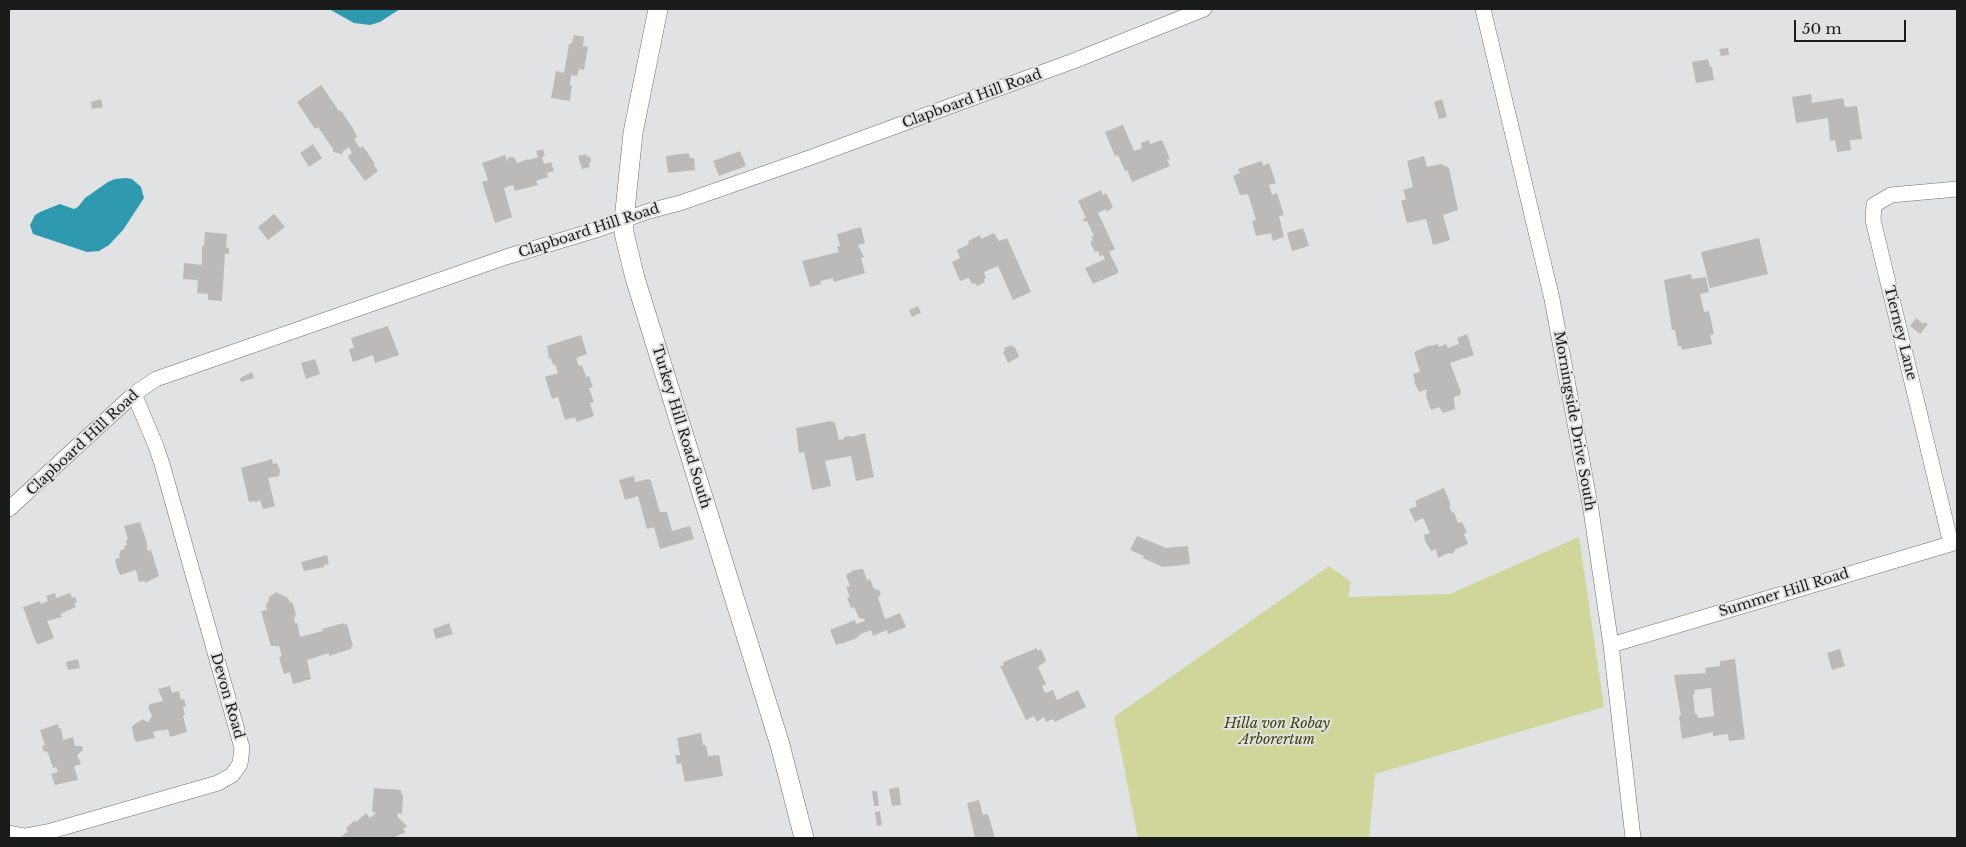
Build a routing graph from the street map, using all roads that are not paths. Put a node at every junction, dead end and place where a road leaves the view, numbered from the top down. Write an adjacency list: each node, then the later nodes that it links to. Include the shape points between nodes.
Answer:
1 (658, 9): 5 (street, Turkey Hill Road South, via 633,133)
2 (1204, 9): 5 (street, Clapboard Hill Road, via 791,165)
3 (1483, 9): 9 (street, Morningside Drive South, via 1552,299 1591,510)
4 (1957, 189): 8 (street, Tierney Lane, via 1891,195 1874,205 1873,220)
5 (624, 220): 6 (street, Clapboard Hill Road, via 220,355 156,380); 11 (street, Turkey Hill Road South, via 635,278 780,745)
6 (134, 394): 7 (street, Clapboard Hill Road); 10 (street, Devon Road, via 162,464 242,748 240,764 232,775 218,783 51,830 25,836)
7 (9, 510)
8 (1954, 543): 9 (street, Summer Hill Road)
9 (1611, 645): 12 (street, Morningside Drive South)
10 (9, 833)
11 (804, 838)
12 (1633, 838)

